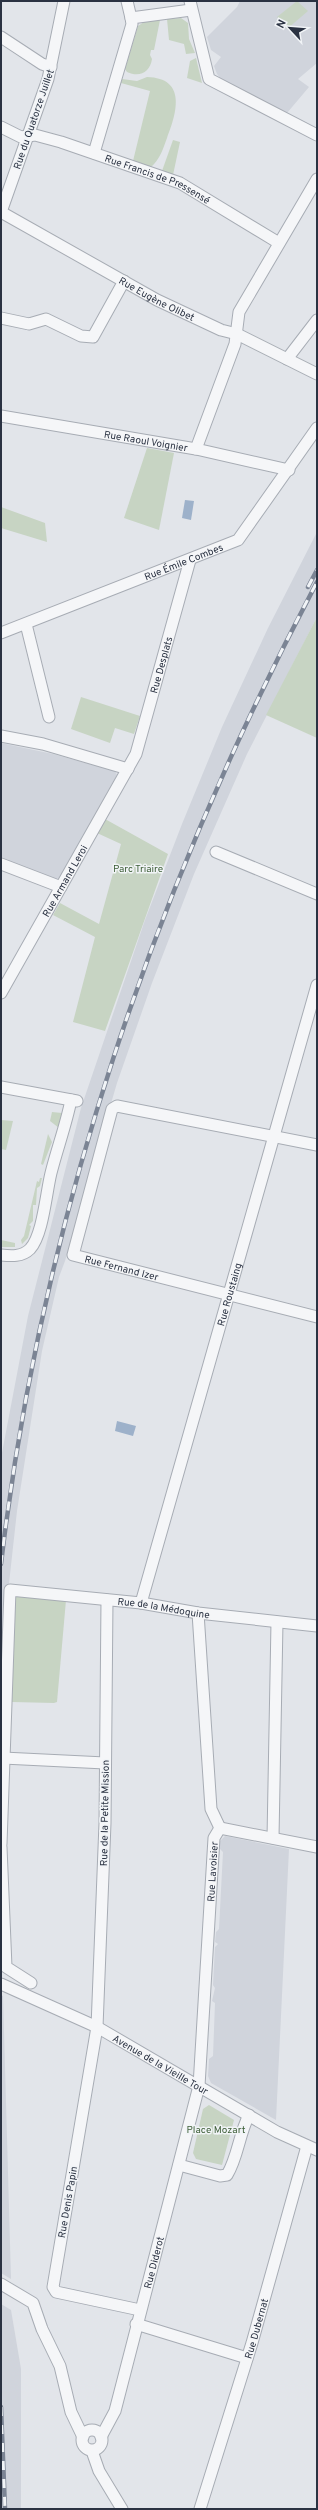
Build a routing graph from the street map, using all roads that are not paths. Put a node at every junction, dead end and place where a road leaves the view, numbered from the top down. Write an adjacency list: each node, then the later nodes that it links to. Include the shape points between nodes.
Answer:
1 (64, 1): 6 (street, Rue du Quatorze Juillet)
2 (127, 1): 4 (street)
3 (190, 5): 4 (street); 8 (street, via 209,79)
4 (131, 18): 10 (street, via 132,24)
5 (1, 37): 6 (street)
6 (51, 68): 9 (street, Rue du Quatorze Juillet)
7 (1, 127): 9 (street, Rue Francis de Pressensé, via 14,134)
8 (317, 135)
9 (27, 136): 10 (street, Rue Francis de Pressensé, via 35,135); 12 (street, Rue du Quatorze Juillet)
10 (94, 153): 13 (street, Rue Francis de Pressensé, via 180,183)
11 (317, 179): 13 (street)
12 (1, 212): 14 (street, Rue Eugène Olibet)
13 (278, 243): 17 (street, via 239,312)
14 (124, 281): 15 (street, via 93,337 81,336 46,319 29,324); 17 (street, Rue Eugène Olibet, via 214,327)
15 (1, 318)
16 (317, 320): 18 (street)
17 (237, 334): 18 (street, Rue Eugène Olibet); 22 (street)
18 (287, 359): 19 (street, Rue Eugène Olibet)
19 (317, 374)
20 (1, 416): 22 (street, Rue Raoul Voignier)
21 (317, 428): 23 (street, Rue Émile Combes)
22 (196, 449): 23 (street, Rue Raoul Voignier)
23 (289, 470): 24 (street, Rue Émile Combes, via 238,540)
24 (190, 560): 25 (street, Rue Émile Combes); 29 (street, Rue Desplats, via 136,754)
25 (26, 624): 26 (street, Rue Émile Combes); 27 (street)
26 (1, 632)
27 (49, 717)
28 (1, 736): 29 (street, via 44,744)
29 (128, 769): 32 (street, Rue Armand Leroi)
30 (216, 852): 33 (street)
31 (1, 864): 32 (street)
32 (61, 887): 35 (street, Rue Armand Leroi)
33 (317, 894)
34 (317, 985): 36 (street, Rue Roustaing)
35 (1, 993)
36 (314, 1010): 38 (street, Rue Roustaing)
37 (1, 1087): 40 (street, via 75,1101 51,1172 36,1239 23,1254)
38 (273, 1137): 39 (street); 41 (street, Rue Roustaing); 41 (street, Rue Fernand Izer, via 126,1107 117,1106 112,1109 72,1255)
39 (317, 1145)
40 (1, 1255)
41 (228, 1295): 42 (street, Rue Fernand Izer); 44 (street, Rue Roustaing)
42 (317, 1318)
43 (107, 1600): 44 (street, Rue de la Médoquine); 48 (street, Rue de la Médoquine, via 10,1590); 49 (street, Rue de la Petite Mission)
44 (141, 1603): 45 (street, Rue de la Médoquine)
45 (198, 1612): 46 (street, Rue de la Médoquine); 50 (street, Rue Lavoisier, via 211,1810)
46 (278, 1622): 47 (street, Rue de la Médoquine); 51 (street)
47 (315, 1622)
48 (3, 1758): 49 (street); 52 (street)
49 (105, 1764): 56 (street, Rue de la Petite Mission)
50 (220, 1828): 51 (street); 57 (street, Rue Lavoisier, via 214,1838)
51 (273, 1838): 53 (street)
52 (1, 1845): 54 (street, via 6,1967)
53 (317, 1847)
54 (31, 1983)
55 (1, 1984): 56 (street, Avenue de la Vieille Tour)
56 (97, 2027): 57 (street, Avenue de la Vieille Tour); 62 (street, Rue Denis Papin, via 53,2287 56,2292)
57 (199, 2086): 58 (street, Avenue de la Vieille Tour); 60 (street, Rue Diderot)
58 (249, 2115): 59 (street, Avenue de la Vieille Tour); 60 (street, via 227,2176)
59 (312, 2148): 64 (street, Rue Dubernat)
60 (179, 2165): 62 (street, Rue Diderot)
61 (1, 2284): 66 (street, via 33,2303 60,2366 71,2412)
62 (140, 2310): 63 (street, Rue Diderot)
63 (136, 2324): 64 (street); 65 (street, Rue Diderot, via 115,2411)
64 (247, 2358): 69 (street, Rue Dubernat)
65 (101, 2436): 66 (street, via 94,2431 87,2432); 67 (street, via 100,2446)
66 (83, 2437): 67 (street, via 83,2444)
67 (92, 2450): 68 (street, via 99,2471)
68 (122, 2509)
69 (200, 2509)

